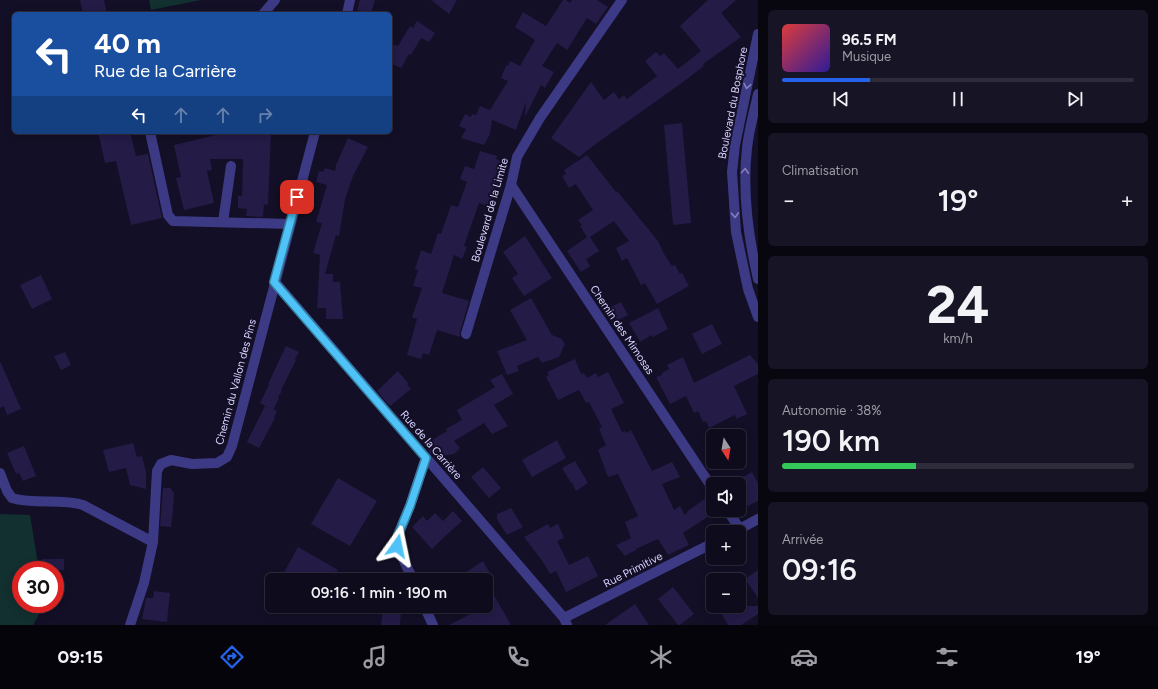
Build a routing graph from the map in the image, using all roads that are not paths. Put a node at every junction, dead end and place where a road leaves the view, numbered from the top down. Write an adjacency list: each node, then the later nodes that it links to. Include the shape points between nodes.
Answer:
1 (275, 0): 4 (street)
2 (350, 0): 5 (street)
3 (622, 0): 11 (street, Boulevard de la Limite, via 540,118 517,157)
4 (265, 12)
5 (347, 12)
6 (758, 34): 16 (street, Boulevard du Bosphore, one-way to 16, via 737,134 732,172 736,232 748,289)
7 (758, 94): 14 (street, Boulevard du Bosphore, one-way to 7, via 746,211 745,180 747,147)
8 (150, 134): 12 (street, via 168,215 173,221)
9 (313, 134): 13 (street, Chemin du Vallon des Pins)
10 (231, 166): 12 (street)
11 (511, 185): 17 (street, Boulevard de la Limite); 20 (street, Chemin des Mimosas)
12 (223, 222): 13 (street)
13 (290, 224): 15 (street, Chemin du Vallon des Pins)
14 (758, 279)
15 (274, 282): 18 (street, Rue de la Carrière); 23 (street, Chemin du Vallon des Pins, via 227,457 217,463 192,464 171,460 161,464 157,471)
16 (758, 316)
17 (466, 334)
18 (426, 458): 25 (street, via 398,535 397,546); 27 (street, Rue de la Carrière)
19 (0, 473): 23 (street, via 12,498 21,501 73,502 83,505)
20 (706, 478)
21 (758, 519): 22 (street)
22 (746, 525)
23 (153, 542): 28 (street, Chemin du Vallon des Pins, via 144,583)
24 (706, 547): 27 (street, Rue Primitive)
25 (410, 573)
26 (427, 613): 29 (street)
27 (566, 622)
28 (130, 625)
29 (433, 625)

